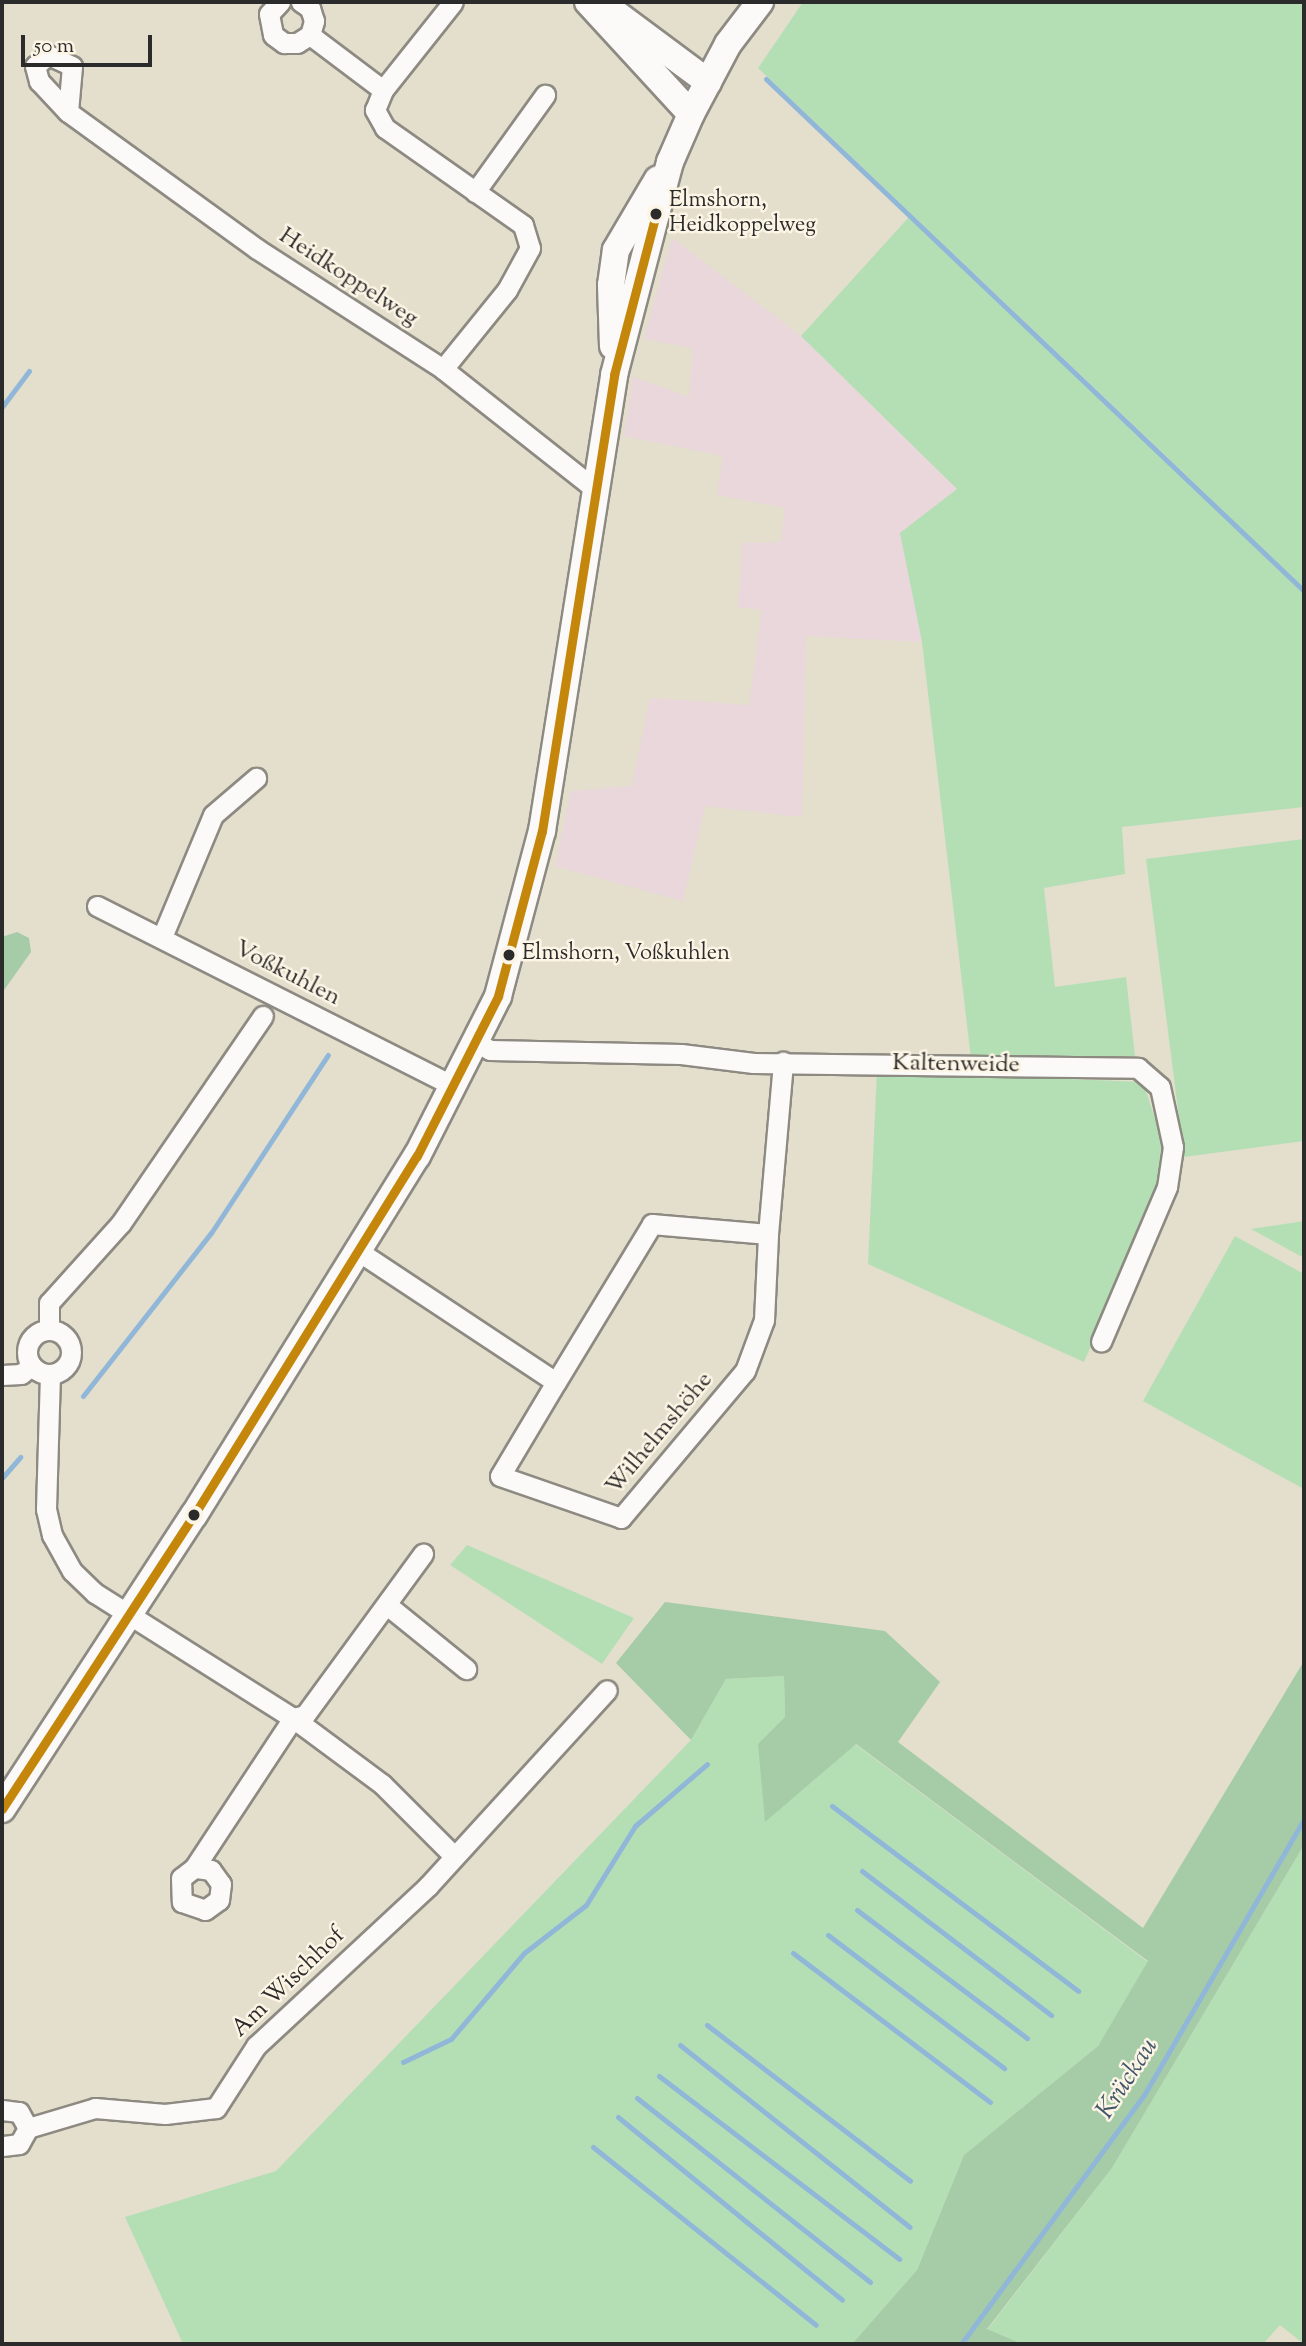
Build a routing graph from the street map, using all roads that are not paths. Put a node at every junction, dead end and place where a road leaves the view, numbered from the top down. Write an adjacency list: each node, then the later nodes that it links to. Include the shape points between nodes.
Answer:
1 (280, 2): 7 (street, via 269,14 273,35 284,43 297,43)
2 (301, 2): 7 (street, via 310,8 314,21)
3 (453, 2): 9 (street)
4 (588, 2): 12 (main road)
5 (601, 2): 8 (main road)
6 (760, 2): 8 (main road)
7 (310, 35): 9 (street)
8 (708, 82): 12 (main road)
9 (383, 90): 13 (street, via 376,110 385,128)
10 (545, 95): 13 (street)
11 (68, 112): 14 (street, Heidkoppelweg, via 257,249)
12 (691, 114): 15 (main road, via 670,162 614,375)
13 (475, 192): 14 (street, via 523,225 530,248 507,290)
14 (443, 369): 15 (street, Heidkoppelweg)
15 (596, 490): 20 (main road, via 542,831 512,955)
16 (256, 778): 18 (street, via 213,815)
17 (97, 906): 18 (street, Voßkuhlen)
18 (162, 937): 22 (street, Voßkuhlen)
19 (263, 1016): 25 (street, via 121,1223 49,1303)
20 (477, 1042): 21 (street, Kaltenweide, via 490,1050 681,1054); 22 (main road)
21 (783, 1062): 23 (street, Wilhelmshöhe); 26 (street, Kaltenweide, via 1138,1068 1160,1087 1172,1147 1167,1187)
22 (455, 1087): 24 (main road)
23 (768, 1234): 30 (street, Wilhelmshöhe, via 652,1224); 30 (street, Wilhelmshöhe, via 764,1320 745,1371 621,1518 500,1476)
24 (358, 1251): 30 (street); 33 (main road, via 194,1516)
25 (49, 1330): 27 (street, via 36,1334 27,1346); 28 (street, via 62,1335 71,1352 67,1365)
26 (1101, 1342)
27 (31, 1366): 28 (street); 29 (street, via 21,1374)
28 (50, 1374): 33 (street, via 45,1483 52,1535 72,1571)
29 (2, 1375)
30 (556, 1381)
31 (423, 1554): 32 (street)
32 (387, 1605): 34 (street); 36 (street, via 305,1715)
33 (127, 1613): 36 (street); 37 (main road)
34 (466, 1669)
35 (607, 1690): 38 (street, Am Wischhof)
36 (293, 1718): 38 (street, via 382,1784); 39 (street)
37 (2, 1809)
38 (453, 1855): 41 (street, Am Wischhof, via 428,1886 256,2046 216,2109 165,2114 95,2108)
39 (194, 1868)
40 (2, 2110): 41 (street, via 19,2112)
41 (28, 2127): 42 (street, Am Wischhof, via 19,2144)
42 (2, 2146)

